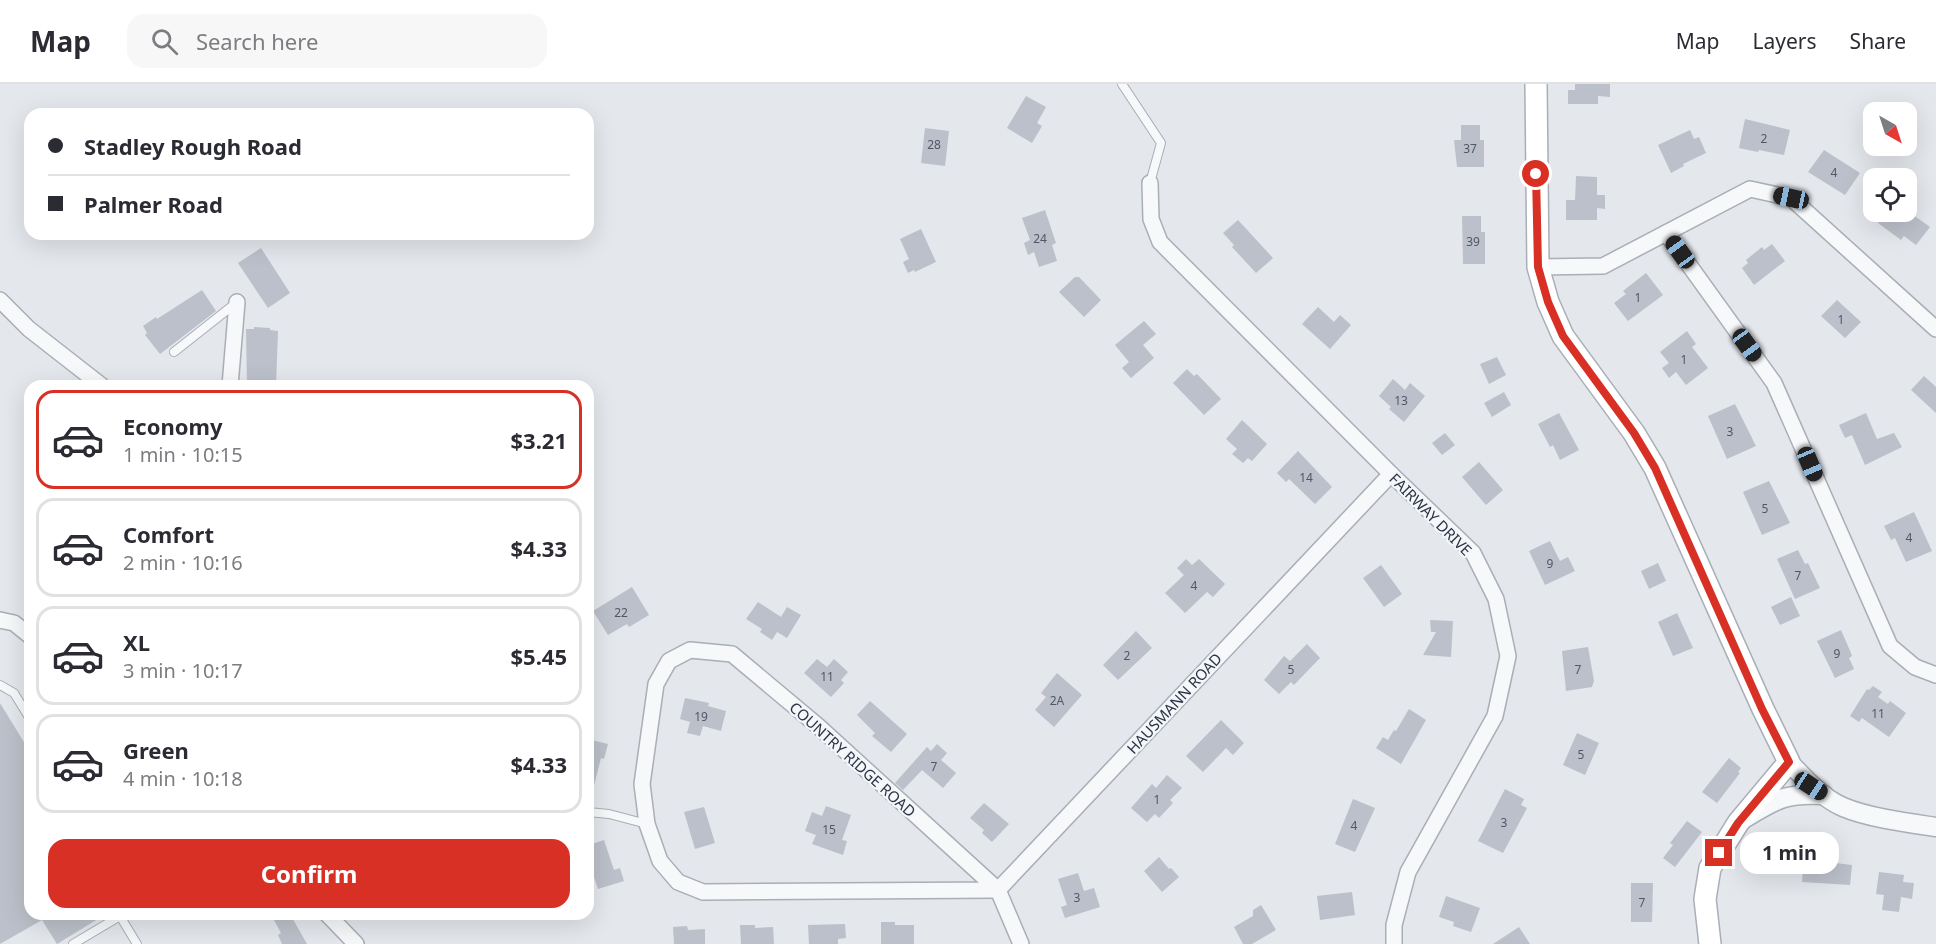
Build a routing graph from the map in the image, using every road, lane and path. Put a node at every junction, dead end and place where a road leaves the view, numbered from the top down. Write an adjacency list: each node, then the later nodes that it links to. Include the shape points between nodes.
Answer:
1 (1122, 84): 3 (lane, via 1161,143)
2 (1536, 84): 5 (main road)
3 (1150, 183): 12 (street, FAIRWAY DRIVE, via 1151,219 1160,242)
4 (1666, 233): 5 (street, via 1603,266); 8 (street, via 1750,189 1791,198); 15 (street, via 1774,383 1890,646 1915,667)
5 (1538, 267): 18 (main road, via 1563,336 1655,468)
6 (0, 300): 10 (street, via 29,329)
7 (237, 302): 9 (lane); 11 (street)
8 (1936, 329)
9 (174, 352)
10 (94, 380)
11 (230, 380)
12 (1391, 474): 24 (street, HAUSMANN ROAD); 32 (street, FAIRWAY DRIVE, via 1473,553 1496,599 1508,656 1495,716 1408,872 1394,925)
13 (0, 620): 14 (street, via 14,623)
14 (24, 631)
15 (1936, 675)
16 (0, 685): 17 (lane, via 14,693)
17 (24, 709)
18 (1789, 762): 19 (street); 21 (main road)
19 (1824, 795): 21 (street, via 1799,793 1775,800); 23 (street, via 1843,807)
20 (594, 813): 22 (lane)
21 (1738, 823): 33 (main road, via 1710,868 1705,899)
22 (647, 824): 24 (street, COUNTRY RIDGE ROAD, via 660,861 678,882 704,891); 24 (street, COUNTRY RIDGE ROAD, via 642,784 656,684 669,661 690,650 732,654 818,726)
23 (1936, 827)
24 (998, 890): 31 (street)
25 (112, 920): 28 (lane)
26 (123, 920): 29 (lane)
27 (333, 920): 30 (street)
28 (73, 944)
29 (137, 944)
30 (356, 944)
31 (1021, 944)
32 (1394, 944)
33 (1710, 944)

